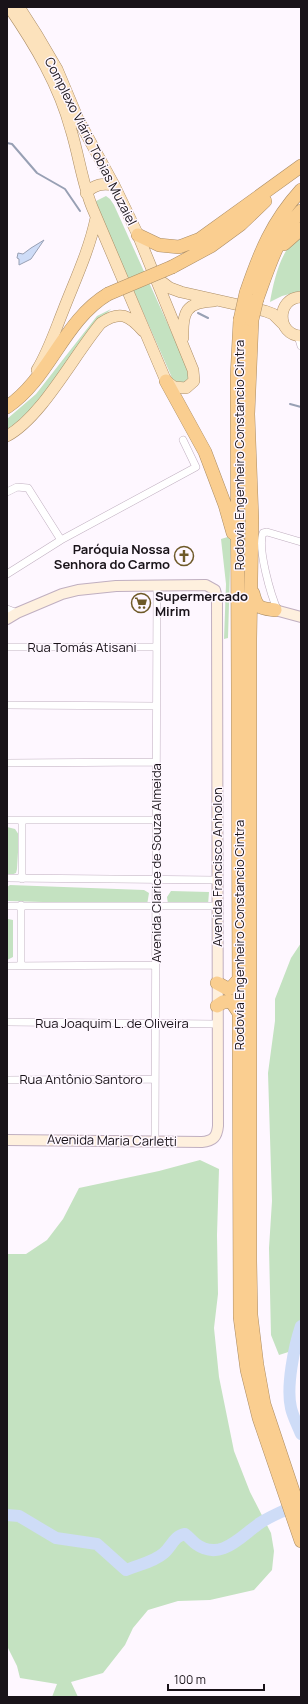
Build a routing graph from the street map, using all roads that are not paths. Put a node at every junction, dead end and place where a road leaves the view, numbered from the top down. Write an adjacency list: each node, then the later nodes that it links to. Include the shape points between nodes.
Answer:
1 (9, 7): 7 (main road, via 45,64 64,109 72,130)
2 (19, 7): 5 (main road, Complexo Viário Tobias Muzaiel, via 57,69 78,119)
3 (301, 166): 11 (highway, via 200,239 179,247 159,245)
4 (301, 169): 24 (highway, bridge, via 211,246 172,267 94,302 83,313 34,382 22,396)
5 (114, 185): 7 (main road, via 99,184); 11 (main road, Complexo Viário Tobias Muzaiel)
6 (301, 190): 14 (highway, via 266,238)
7 (86, 193): 9 (main road)
8 (301, 211): 12 (highway)
9 (96, 218): 20 (main road); 24 (main road, via 91,241 40,366)
10 (301, 229): 12 (highway, via 288,239)
11 (138, 235): 13 (main road, Complexo Viário Tobias Muzaiel)
12 (271, 261): 14 (highway)
13 (157, 278): 16 (main road, Complexo Viário Tobias Muzaiel, via 170,288); 22 (main road, Complexo Viário Tobias Muzaiel)
14 (251, 296): 18 (highway, bridge)
15 (296, 298): 17 (main road); 19 (main road, via 283,308)
16 (217, 301): 17 (main road, Complexo Viário Tobias Muzaiel); 22 (main road, Complexo Viário Tobias Muzaiel, via 202,301 186,311)
17 (265, 311): 19 (main road, via 273,314)
18 (246, 320): 30 (highway, Rodovia Engenheiro Constancio Cintra, via 237,376); 31 (highway, Rodovia Engenheiro Constancio Cintra, via 252,519)
19 (283, 324): 21 (main road)
20 (148, 337): 23 (main road); 25 (main road, via 127,317 113,316 100,323 38,408)
21 (300, 339)
22 (183, 347): 23 (main road, Complexo Viário Tobias Muzaiel, via 193,370 194,381 186,388 181,388 174,387)
23 (166, 381): 30 (highway, via 205,452 225,505)
24 (7, 407)
25 (7, 436)
26 (183, 440): 28 (street, via 196,467)
27 (7, 492): 28 (street, via 22,486 31,491)
28 (62, 540): 32 (street)
29 (301, 542): 35 (street, via 263,533 262,557)
30 (237, 551): 60 (highway, Rodovia Engenheiro Constancio Cintra)
31 (251, 570): 35 (highway, via 256,604); 39 (highway, Rodovia Engenheiro Constancio Cintra)
32 (7, 574)
33 (157, 585): 36 (street, via 93,587); 41 (street, Avenida Clarice de Souza Almeida); 52 (street, Avenida Francisco Anholon, via 206,585 214,590 217,598)
34 (7, 609): 36 (street)
35 (276, 611): 37 (street); 39 (highway, via 263,614 256,622)
36 (17, 612): 38 (street)
37 (301, 617)
38 (7, 618)
39 (250, 639): 72 (highway, Rodovia Engenheiro Constancio Cintra, via 251,1315 264,1404)
40 (7, 647): 41 (street, Rua Tomás Atisani)
41 (156, 647): 43 (street, Avenida Clarice de Souza Almeida)
42 (7, 705): 43 (street)
43 (156, 706): 45 (street, Avenida Clarice de Souza Almeida)
44 (7, 762): 45 (street)
45 (156, 762): 48 (street, Avenida Clarice de Souza Almeida)
46 (7, 820): 47 (street)
47 (22, 820): 48 (street); 50 (street)
48 (156, 820): 51 (street, Avenida Clarice de Souza Almeida)
49 (7, 878): 50 (street)
50 (22, 879): 51 (street)
51 (156, 880): 52 (street); 55 (street, Avenida Clarice de Souza Almeida)
52 (218, 880): 56 (street, Avenida Francisco Anholon)
53 (21, 905): 54 (street); 55 (street); 59 (street)
54 (7, 906)
55 (156, 906): 56 (street); 57 (street, Avenida Clarice de Souza Almeida)
56 (217, 906): 61 (street, Avenida Francisco Anholon)
57 (156, 965): 59 (street); 65 (street, Avenida Clarice de Souza Almeida)
58 (7, 966): 59 (street)
59 (21, 966)
60 (239, 979): 61 (highway, via 228,989); 63 (highway, Rodovia Engenheiro Constancio Cintra)
61 (217, 983): 62 (street, Avenida Francisco Anholon)
62 (217, 1006): 63 (highway, via 231,1001); 66 (street, Avenida Francisco Anholon)
63 (239, 1013): 72 (highway, Rodovia Engenheiro Constancio Cintra, via 240,1317 247,1370 259,1418)
64 (7, 1022): 65 (street, Rua Joaquim L. de Oliveira)
65 (155, 1023): 66 (street, Rua Joaquim L. de Oliveira); 67 (street, Avenida Clarice de Souza Almeida)
66 (217, 1024): 69 (street, Avenida Francisco Anholon)
67 (154, 1079): 68 (street, Rua Antônio Santoro); 71 (street, Avenida Clarice de Souza Almeida)
68 (7, 1080)
69 (216, 1136): 71 (street, Avenida Maria Carletti, via 202,1142)
70 (7, 1140): 71 (street, Avenida Maria Carletti)
71 (155, 1140)
72 (289, 1494): 73 (highway, Rodovia Engenheiro Constancio Cintra)
73 (297, 1517): 74 (highway, Rodovia Engenheiro Constancio Cintra)
74 (301, 1541)

